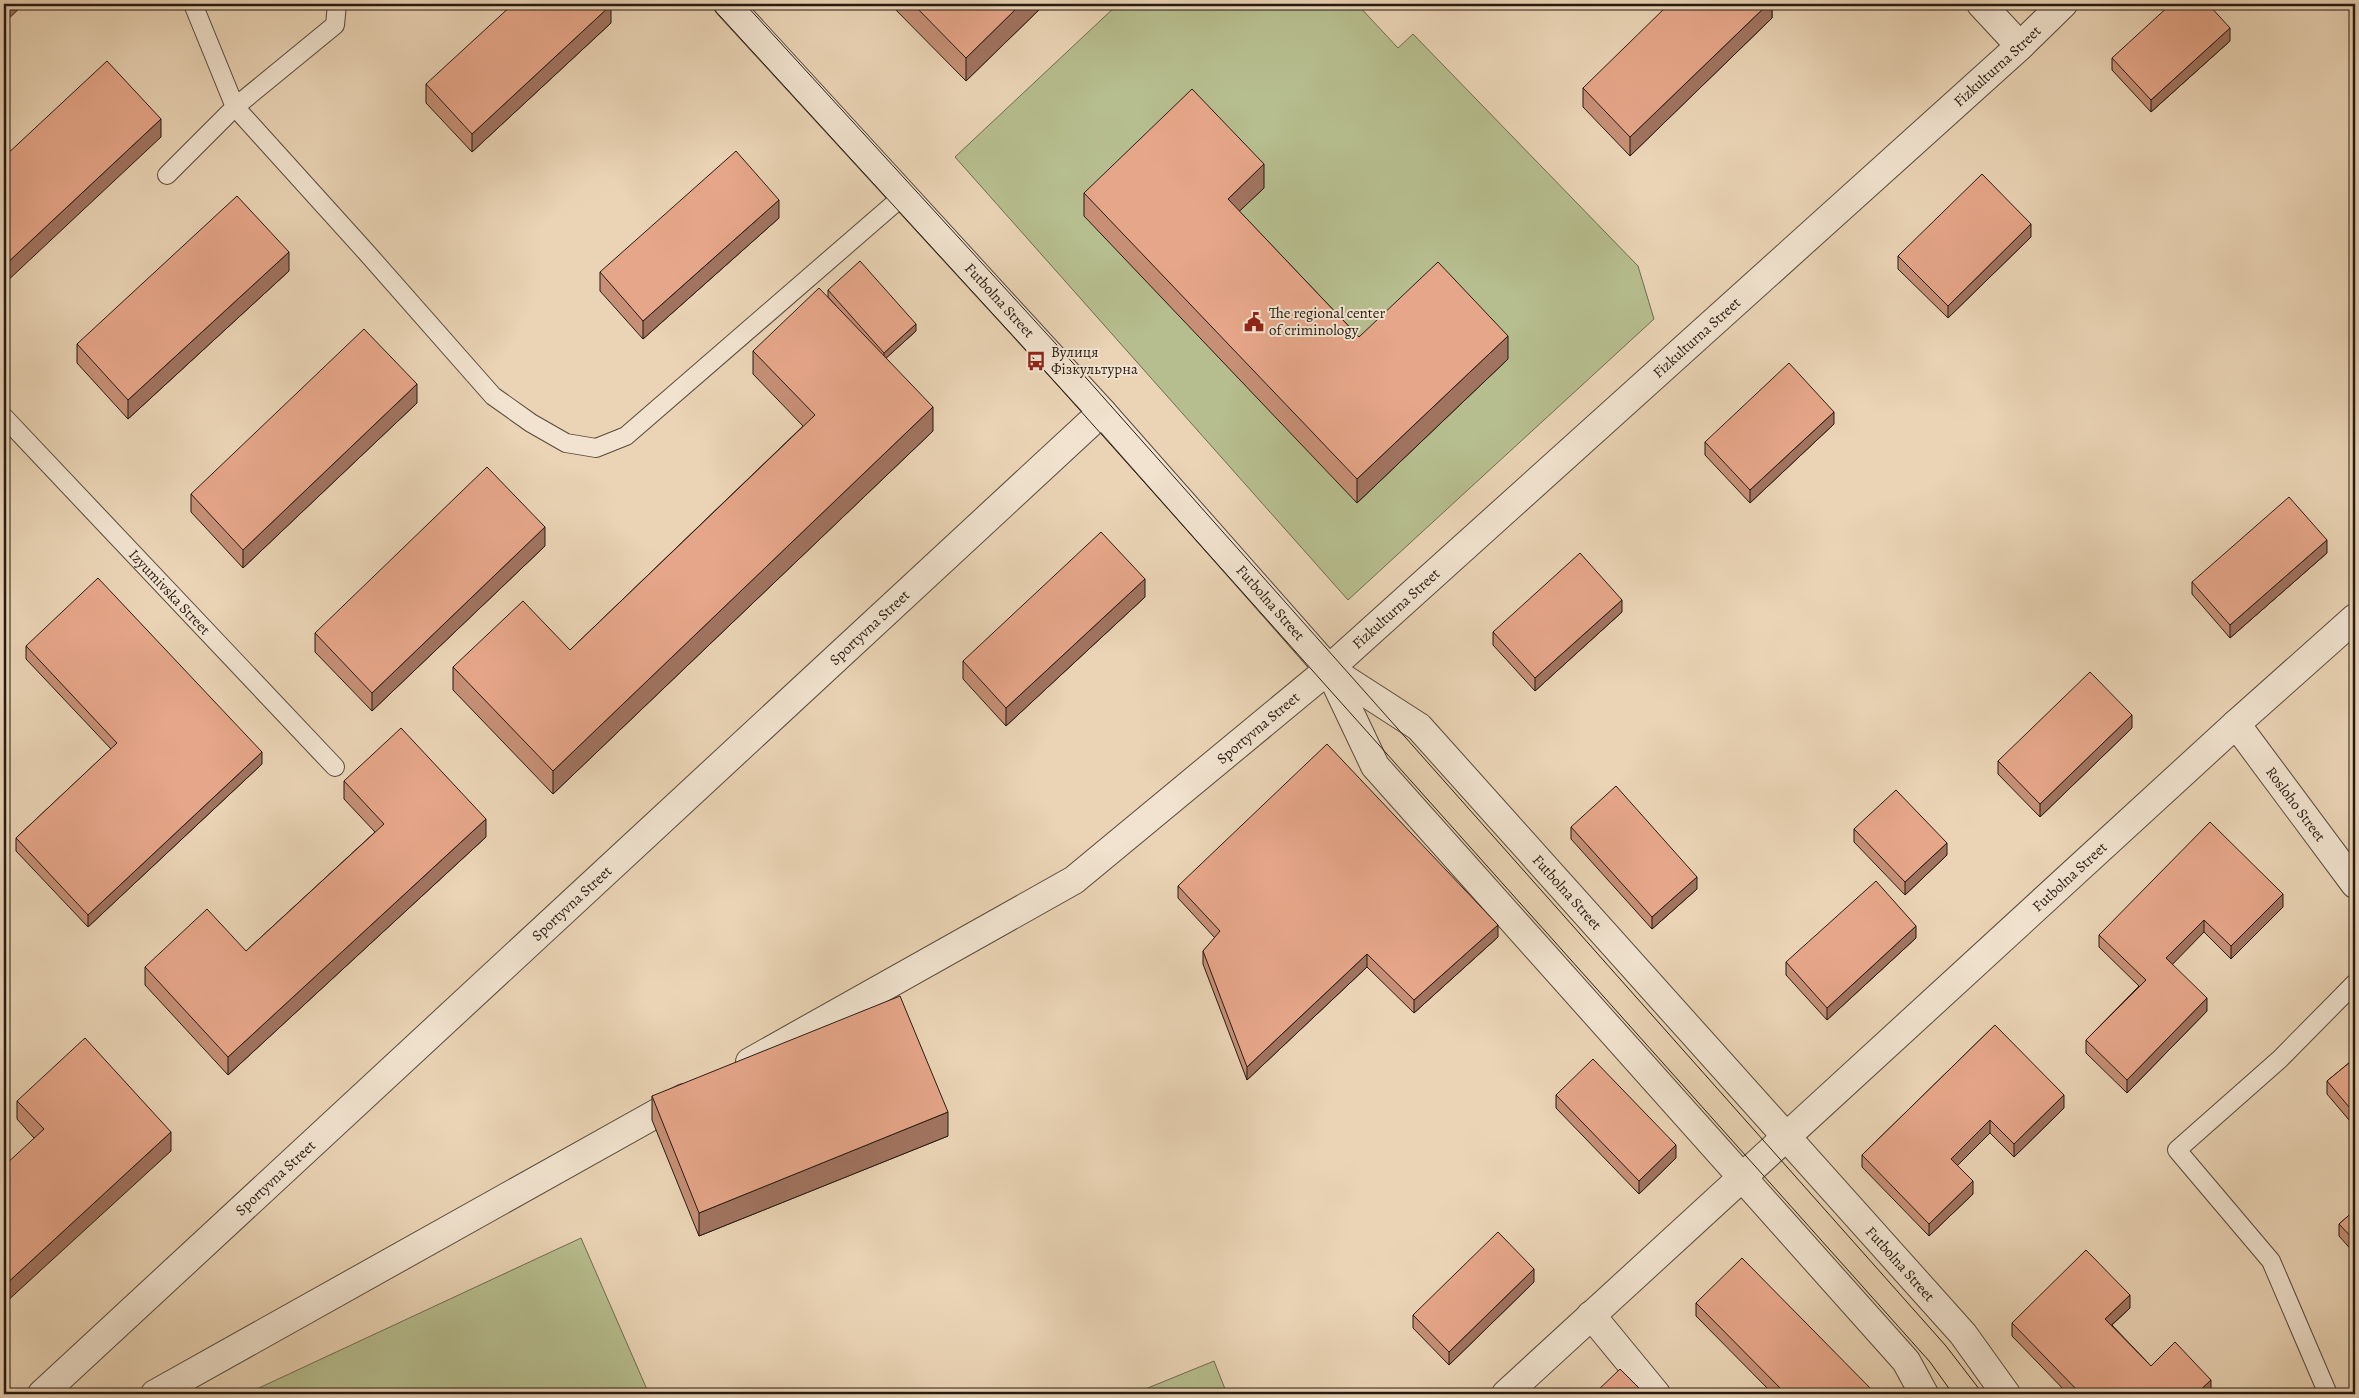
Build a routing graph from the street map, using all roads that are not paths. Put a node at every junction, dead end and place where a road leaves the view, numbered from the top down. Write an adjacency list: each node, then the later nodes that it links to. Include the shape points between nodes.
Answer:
1 (193, 4): 7 (lane)
2 (337, 4): 7 (lane, via 335,25)
3 (728, 4): 9 (street, Futbolna Street)
4 (1981, 4): 6 (street)
5 (2063, 4): 6 (street, Fizkulturna Street)
6 (2020, 46): 13 (street, Fizkulturna Street)
7 (235, 107): 8 (lane); 9 (lane, via 493,396 566,443 596,448 626,436)
8 (167, 174)
9 (903, 196): 10 (street, Futbolna Street)
10 (1102, 412): 13 (street, Futbolna Street); 21 (street, Sportyvna Street)
11 (4, 417): 15 (lane, Izyumivska Street)
12 (2355, 618): 14 (street, Futbolna Street)
13 (1329, 669): 18 (street, Futbolna Street, via 1419,727); 19 (street, Futbolna Street, via 1375,766); 22 (street, Sportyvna Street, via 1074,880)
14 (2236, 724): 16 (street, Rosloho Street); 18 (street, Futbolna Street)
15 (335, 767)
16 (2355, 884)
17 (2355, 983): 27 (lane, via 2280,1059 2177,1150 2271,1261)
18 (1786, 1137): 19 (street, Futbolna Street); 26 (street, Futbolna Street, via 1963,1334)
19 (1741, 1176): 20 (street, Futbolna Street); 25 (street, Futbolna Street, via 1906,1361)
20 (1591, 1315): 23 (street, Futbolna Street); 24 (street)
21 (42, 1394)
22 (155, 1394)
23 (1506, 1394)
24 (1656, 1394)
25 (1924, 1394)
26 (2006, 1394)
27 (2328, 1394)

